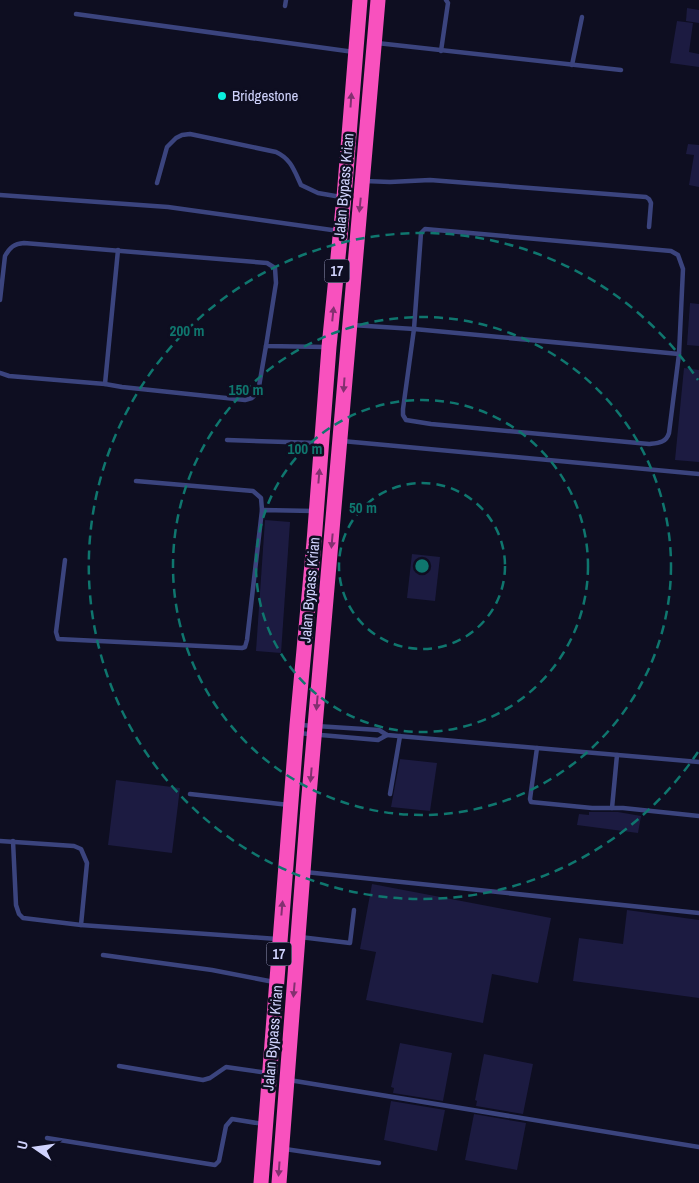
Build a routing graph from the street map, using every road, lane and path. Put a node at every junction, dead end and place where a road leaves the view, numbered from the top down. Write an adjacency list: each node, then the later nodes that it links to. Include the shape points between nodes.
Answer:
1 (360, 0): 8 (highway, Jalan Bypass Krian / 17)
2 (378, 0): 6 (highway, Jalan Bypass Krian / 17)
3 (446, 0): 7 (lane)
4 (76, 14): 8 (lane)
5 (582, 18): 9 (lane)
6 (374, 43): 7 (lane); 11 (highway, Jalan Bypass Krian / 17)
7 (441, 51): 9 (lane)
8 (355, 52): 14 (highway, Jalan Bypass Krian / 17, one-way to 8)
9 (572, 65): 10 (lane)
10 (621, 70)
11 (363, 181): 15 (lane, via 430,180 646,198 651,203); 19 (highway, Jalan Bypass Krian / 17, one-way to 19)
12 (157, 183): 14 (lane, via 167,147 176,138 190,134 276,152 292,165 300,185 318,194)
13 (0, 195): 16 (lane, via 168,207)
14 (344, 197): 16 (highway, Jalan Bypass Krian / 17)
15 (650, 226)
16 (341, 231): 22 (highway, Jalan Bypass Krian / 17, one-way to 16)
17 (118, 250): 18 (lane, via 17,243 5,256); 21 (lane, via 267,263 275,268 276,283); 25 (lane)
18 (0, 300)
19 (348, 325): 20 (lane); 27 (highway, Jalan Bypass Krian / 17, one-way to 27)
20 (414, 329): 23 (lane); 23 (lane, via 403,415 408,421 441,425 659,443 669,433); 23 (lane, via 420,233 425,229 671,251 678,254 684,269)
21 (266, 346): 22 (lane); 25 (lane, via 258,392 245,400)
22 (329, 347): 28 (highway, Jalan Bypass Krian / 17)
23 (679, 354)
24 (0, 373): 25 (lane)
25 (105, 384)
26 (227, 440): 28 (lane)
27 (340, 441): 29 (lane); 35 (highway, Jalan Bypass Krian / 17, one-way to 35)
28 (322, 443): 32 (highway, Jalan Bypass Krian / 17, one-way to 28)
29 (699, 474)
30 (136, 481): 31 (lane, via 253,491 261,498)
31 (262, 510): 32 (lane); 33 (lane, via 247,640 242,648 58,640 56,632)
32 (316, 511): 34 (highway, Jalan Bypass Krian / 17)
33 (65, 560)
34 (296, 729): 35 (lane); 35 (lane); 43 (highway, Jalan Bypass Krian / 17)
35 (315, 731): 36 (lane, via 379,730); 36 (lane, via 378,740); 48 (highway, Jalan Bypass Krian / 17, one-way to 48)
36 (387, 735): 37 (lane)
37 (400, 736): 38 (lane); 42 (lane)
38 (537, 748): 39 (lane); 44 (lane, via 531,802)
39 (617, 755): 40 (lane); 44 (lane)
40 (699, 762)
41 (190, 794): 43 (lane)
42 (390, 794)
43 (291, 805): 53 (highway, Jalan Bypass Krian / 17, one-way to 43)
44 (612, 808): 45 (lane)
45 (699, 816)
46 (2, 841): 47 (lane)
47 (13, 842): 51 (lane, via 19,914 24,918); 51 (lane, via 81,849 87,863)
48 (304, 872): 50 (lane); 52 (highway, Jalan Bypass Krian / 17)
49 (354, 910): 52 (lane, via 350,942)
50 (699, 913)
51 (81, 925): 53 (lane)
52 (299, 937): 58 (highway, Jalan Bypass Krian / 17, one-way to 58)
53 (280, 940): 55 (highway, Jalan Bypass Krian / 17)
54 (103, 955): 55 (lane)
55 (276, 982): 57 (highway, Jalan Bypass Krian / 17)
56 (119, 1066): 57 (lane, via 203,1080 226,1067)
57 (269, 1073): 59 (highway, Jalan Bypass Krian / 17)
58 (287, 1079): 61 (lane); 62 (highway, Jalan Bypass Krian / 17)
59 (266, 1124): 60 (lane, via 228,1121 216,1165); 64 (highway, Jalan Bypass Krian / 17)
60 (47, 1138)
61 (699, 1147)
62 (281, 1148): 63 (lane); 65 (highway, Jalan Bypass Krian / 17, one-way to 65)
63 (379, 1163)
64 (261, 1183)
65 (279, 1183)

